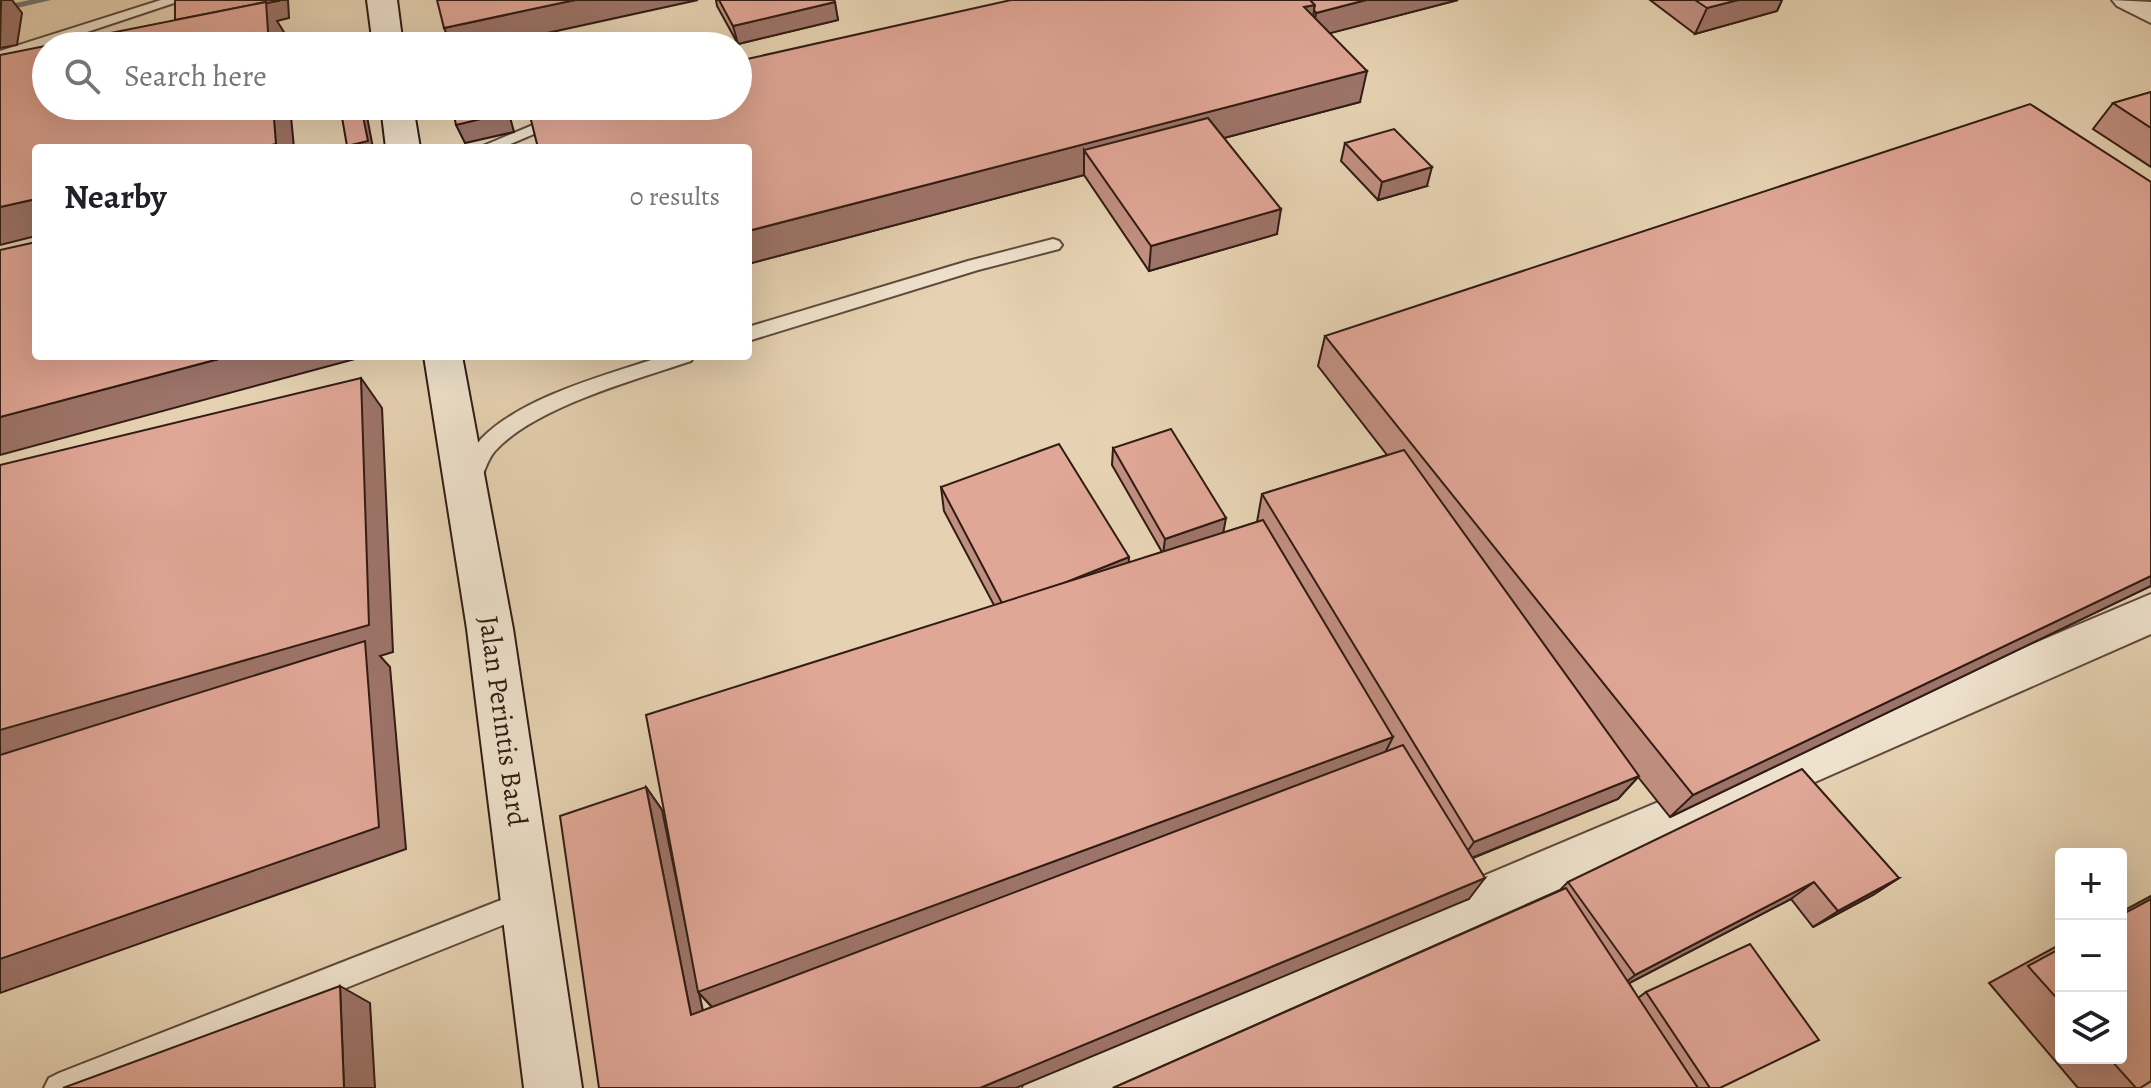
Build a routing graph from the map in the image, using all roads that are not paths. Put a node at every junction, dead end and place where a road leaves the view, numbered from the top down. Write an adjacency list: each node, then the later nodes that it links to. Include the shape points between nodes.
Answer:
1 (176, 0): 5 (lane)
2 (382, 0): 6 (street)
3 (2127, 0): 4 (street)
4 (2151, 14)
5 (75, 32)
6 (386, 32)
7 (32, 46): 8 (lane)
8 (0, 56)
9 (399, 120): 11 (street)
10 (557, 120): 12 (lane)
11 (402, 144)
12 (496, 144)
13 (1053, 245): 14 (lane)
14 (752, 333)
15 (444, 360): 17 (street, Jalan Perintis Bard)
16 (673, 360): 17 (lane, via 523,421 487,446)
17 (468, 486): 19 (street, Jalan Perintis Bard)
18 (2151, 613): 22 (street)
19 (529, 902): 20 (lane); 21 (street, Jalan Perintis Bard)
20 (59, 1088)
21 (553, 1088)
22 (1052, 1088)

